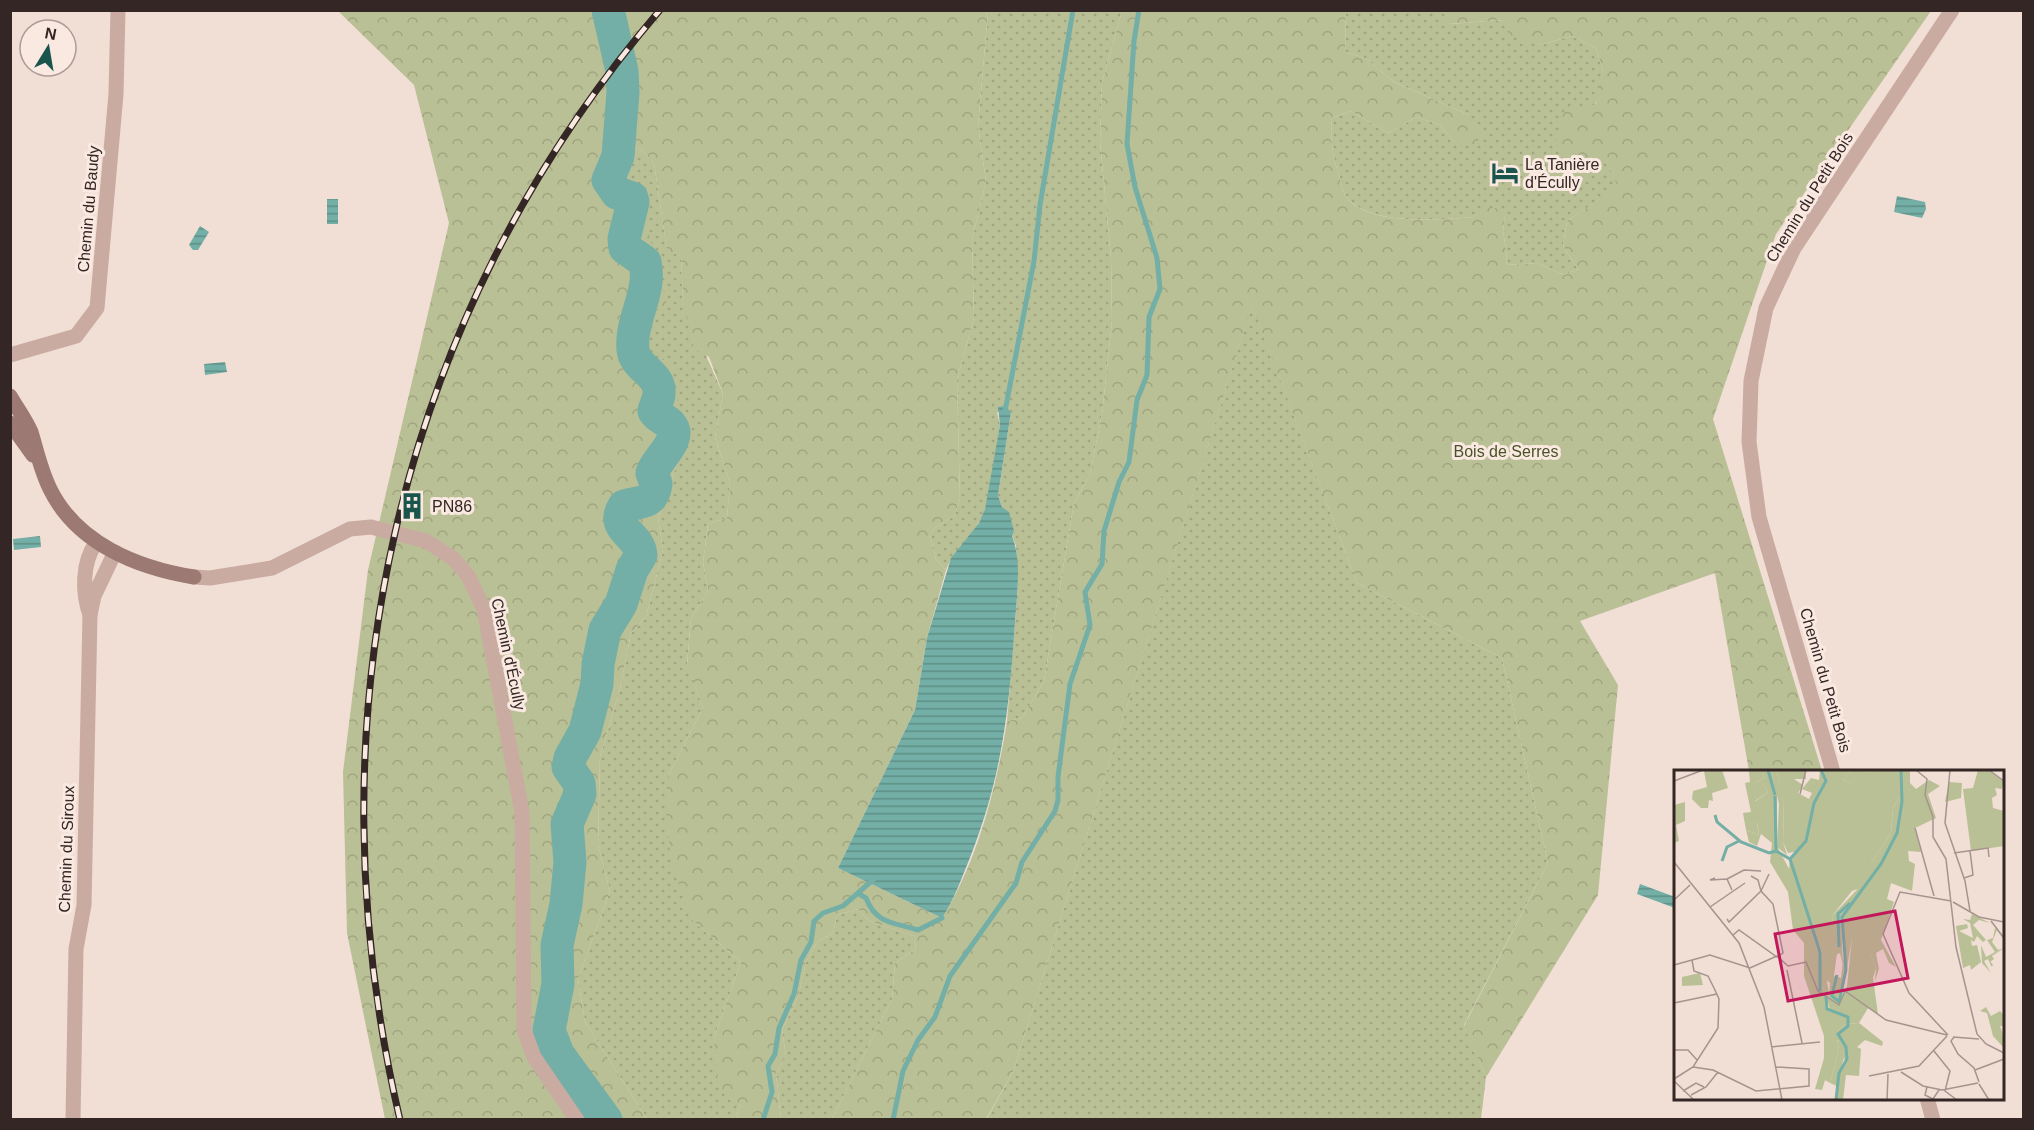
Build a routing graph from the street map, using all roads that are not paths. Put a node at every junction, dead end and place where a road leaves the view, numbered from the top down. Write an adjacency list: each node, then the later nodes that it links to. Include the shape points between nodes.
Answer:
1 (118, 10): 3 (street, Chemin du Baudy, via 116,94 97,308 76,336)
2 (1952, 10): 10 (street, Chemin du Petit Bois, via 1794,248 1772,293 1760,330 1751,381 1749,442 1759,517)
3 (10, 356)
4 (10, 396): 6 (street, Chemin d'Écully, via 30,430)
5 (10, 423): 6 (street, Chemin d'Écully)
6 (40, 465): 7 (street, Chemin d'Écully, via 68,517)
7 (96, 543): 8 (street, Chemin d'Écully); 9 (street, Chemin du Siroux, via 89,551 85,572 85,601)
8 (115, 552): 9 (street, Chemin du Siroux, via 94,596); 13 (street, Chemin d'Écully, via 159,569 210,578 273,568 362,526 426,542 454,559 468,576 484,609 522,812 524,1030 534,1058)
9 (90, 615): 12 (street, Chemin du Siroux, via 84,904 76,949)
10 (1833, 770)
11 (1928, 1100): 14 (street)
12 (74, 1119)
13 (577, 1119)
14 (1933, 1119)

